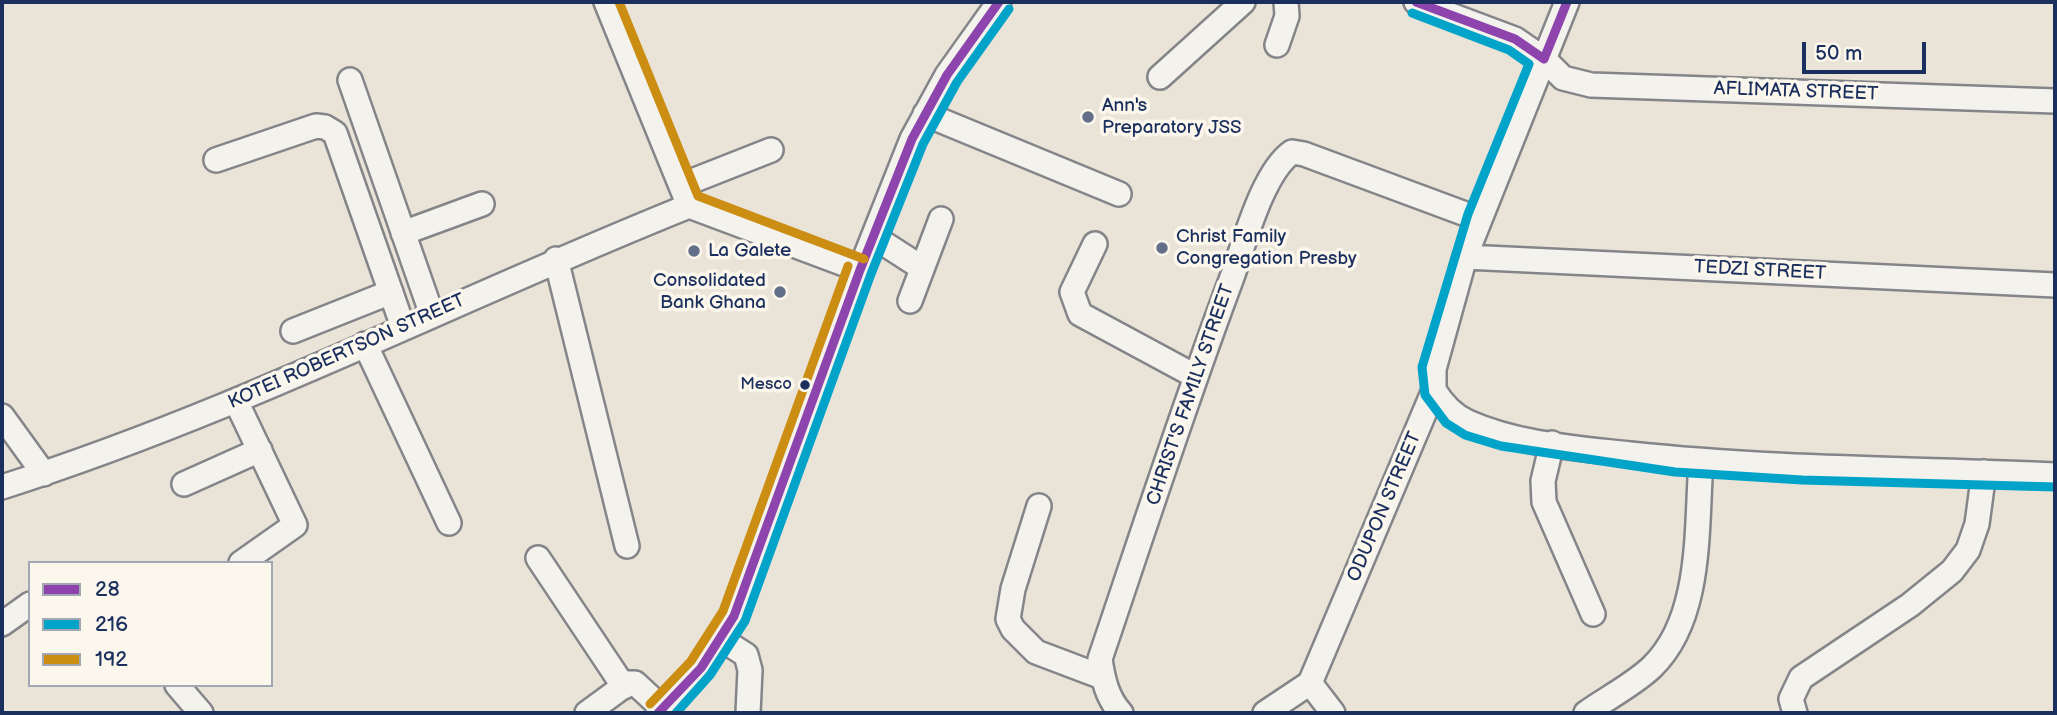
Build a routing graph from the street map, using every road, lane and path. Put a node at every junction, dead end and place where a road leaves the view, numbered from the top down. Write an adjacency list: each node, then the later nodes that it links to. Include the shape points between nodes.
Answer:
1 (606, 2): 16 (street)
2 (999, 2): 12 (street)
3 (1243, 2): 9 (street)
4 (1286, 2): 7 (street, via 1287,16)
5 (1416, 2): 8 (street, AFLIMATA STREET, via 1515,39)
6 (1567, 2): 8 (street, ODUPON STREET)
7 (1277, 45)
8 (1544, 59): 11 (street, AFLIMATA STREET, via 1563,78 1591,85); 19 (street, ODUPON STREET)
9 (1160, 77)
10 (351, 80): 20 (street)
11 (2055, 101)
12 (925, 114): 15 (street); 21 (street)
13 (771, 150): 16 (street, KOTEI ROBERTSON STREET)
14 (216, 160): 28 (street, via 316,127 335,132)
15 (1119, 194)
16 (686, 196): 24 (street, KOTEI ROBERTSON STREET); 26 (street)
17 (482, 204): 20 (street)
18 (941, 219): 25 (street)
19 (1479, 219): 23 (street, ODUPON STREET); 34 (street, CHRIST'S FAMILY STREET, via 1292,152 1282,159 1261,200)
20 (403, 233): 30 (street)
21 (874, 237): 25 (street); 26 (street)
22 (1095, 244): 34 (street, via 1072,292 1080,314)
23 (1465, 257): 27 (street, TEDZI STREET); 35 (street, ODUPON STREET, via 1434,369)
24 (556, 259): 30 (street, KOTEI ROBERTSON STREET); 48 (street)
25 (922, 268): 29 (street)
26 (860, 270): 54 (street)
27 (2055, 285)
28 (391, 292): 31 (street); 32 (street)
29 (909, 301)
30 (432, 315): 31 (street, KOTEI ROBERTSON STREET)
31 (403, 327): 33 (street, KOTEI ROBERTSON STREET)
32 (293, 331)
33 (365, 344): 36 (street, KOTEI ROBERTSON STREET); 47 (street)
34 (1195, 376): 55 (street, CHRIST'S FAMILY STREET, via 1100,659)
35 (1434, 390): 38 (street, via 1457,416 1470,423); 56 (street, ODUPON STREET)
36 (236, 401): 39 (street); 42 (street, KOTEI ROBERTSON STREET)
37 (2, 416): 42 (street)
38 (1552, 443): 40 (street); 52 (street, via 1543,481 1544,502)
39 (260, 450): 44 (street); 50 (street, via 295,525)
40 (1701, 462): 41 (street); 66 (street, via 1687,601 1673,638 1652,666)
41 (1984, 472): 43 (street); 67 (street, via 1977,524 1968,550 1952,571 1910,606 1801,678 1791,699)
42 (44, 474): 45 (street, KOTEI ROBERTSON STREET)
43 (2055, 475)
44 (184, 484)
45 (2, 488)
46 (1039, 506): 55 (street, via 1008,619 1036,652)
47 (449, 523)
48 (627, 546)
49 (538, 558): 58 (street)
50 (244, 561)
51 (28, 605): 53 (street)
52 (1593, 614)
53 (2, 624)
54 (722, 639): 59 (street); 62 (street, via 746,655)
55 (1102, 677): 63 (street)
56 (1310, 683): 64 (street); 65 (street)
57 (179, 687): 60 (street)
58 (624, 687): 59 (street, via 635,683 643,687); 61 (street)
59 (660, 711)
60 (201, 713)
61 (587, 713)
62 (748, 713)
63 (1121, 713)
64 (1265, 713)
65 (1334, 713)
66 (1586, 713)
67 (1795, 713)

